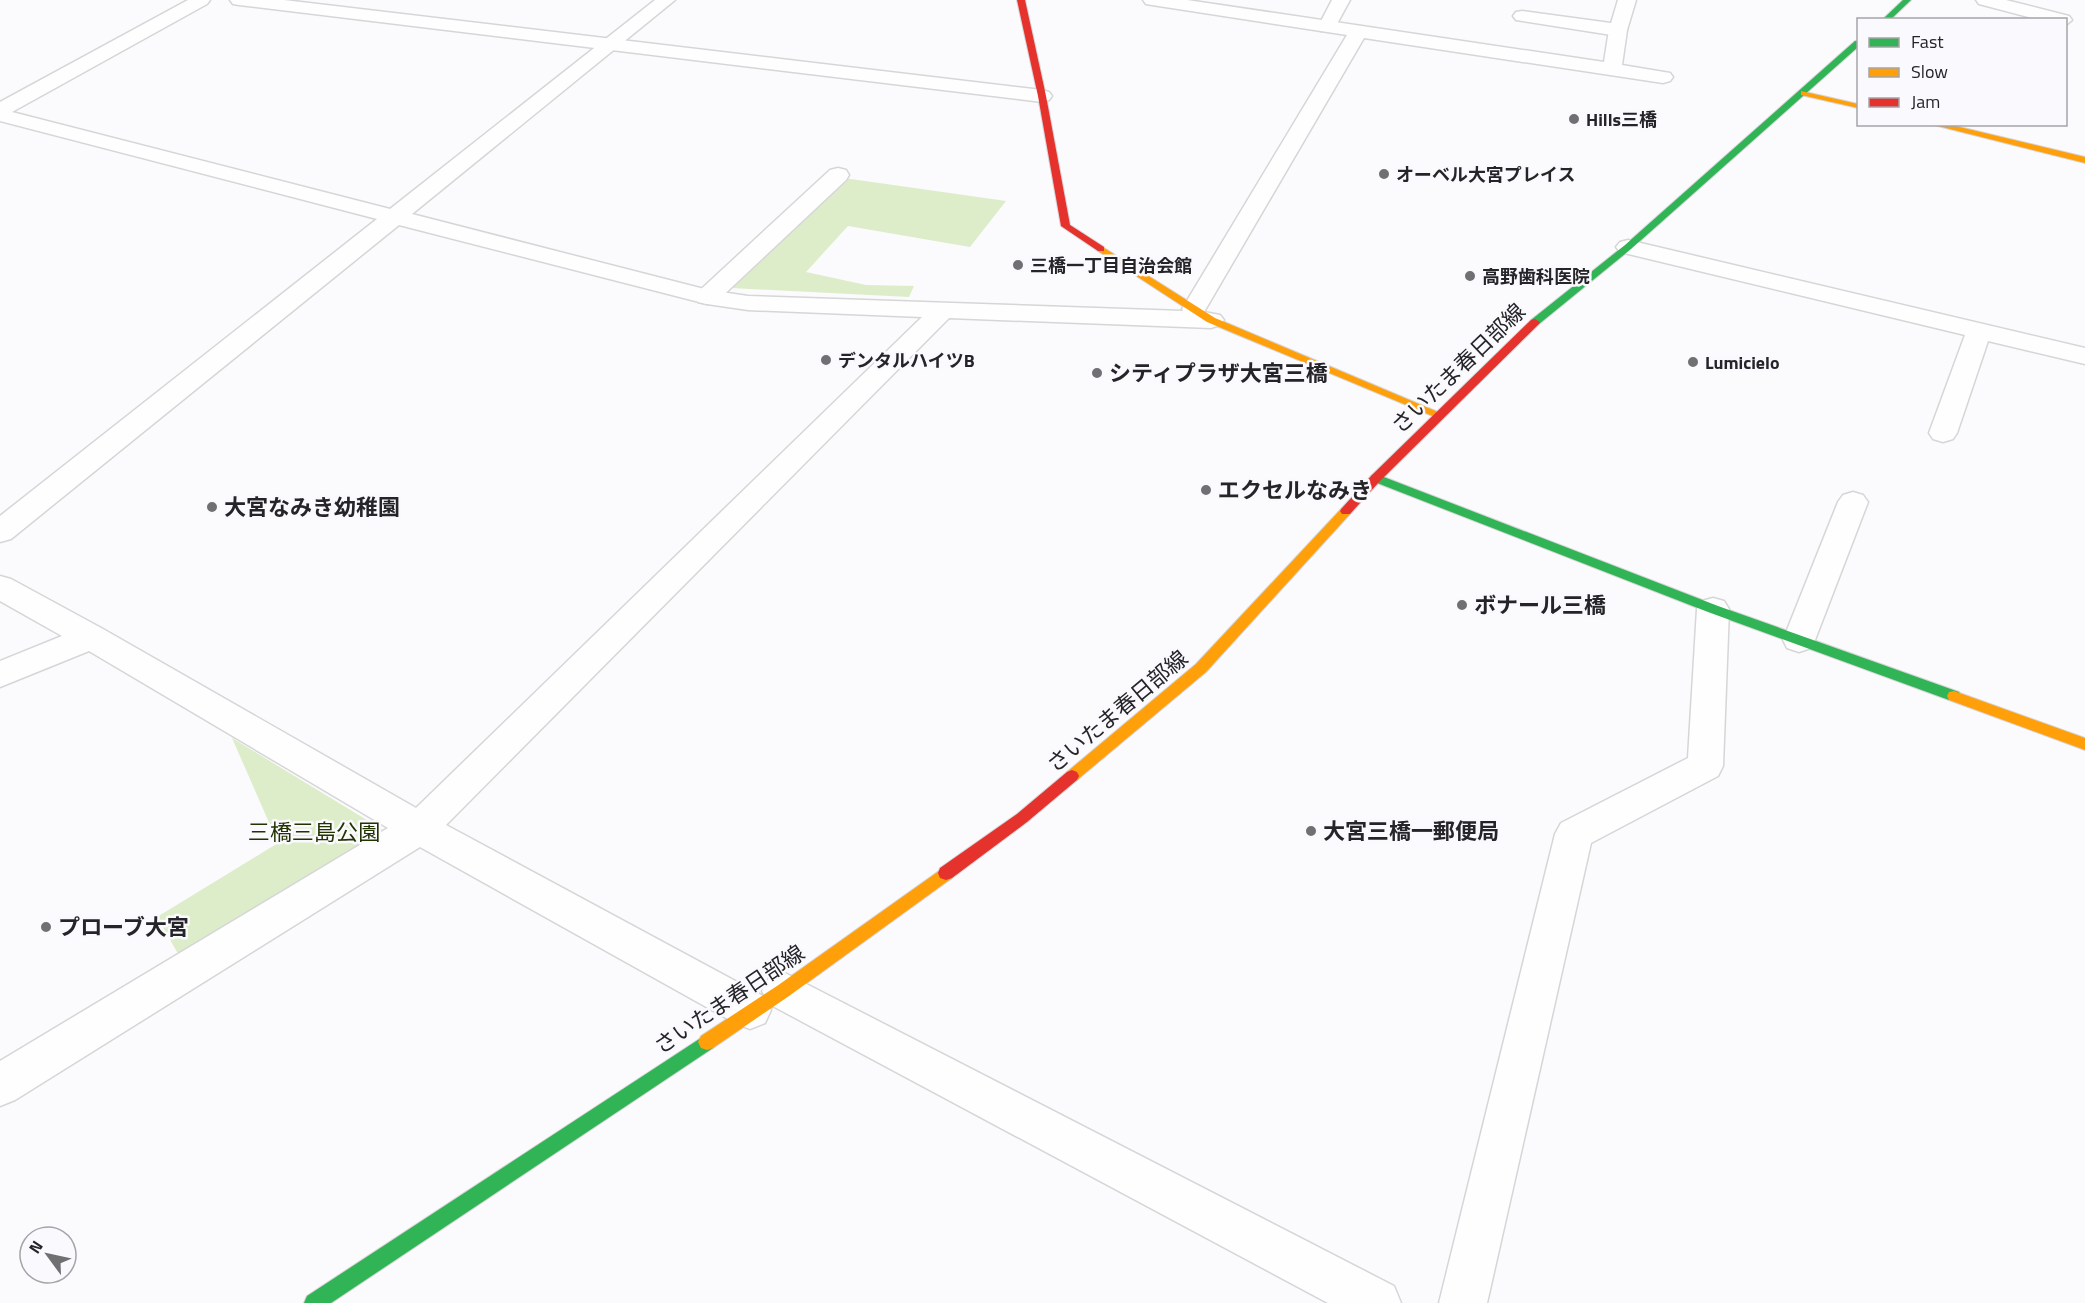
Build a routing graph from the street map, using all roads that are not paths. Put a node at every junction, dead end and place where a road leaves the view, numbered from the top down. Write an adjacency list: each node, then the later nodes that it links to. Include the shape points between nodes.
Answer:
1 (201, 0): 25 (street)
2 (238, 0): 19 (street)
3 (666, 0): 19 (street)
4 (1021, 0): 23 (main road)
5 (1152, 0): 15 (street)
6 (1341, 0): 15 (street)
7 (1627, 0): 16 (street)
8 (1907, 0): 11 (main road)
9 (1985, 0): 12 (street)
10 (1521, 16): 16 (street)
11 (1887, 18)
12 (2056, 18)
13 (2067, 21): 14 (street)
14 (2085, 25)
15 (1327, 27): 17 (street)
16 (1618, 30): 20 (street)
17 (1359, 32): 20 (street); 34 (street)
18 (1857, 44): 22 (main road, さいたま春日部線)
19 (610, 45): 23 (street); 30 (street)
20 (1612, 70): 21 (street)
21 (1663, 77)
22 (1804, 93): 24 (main road); 31 (main road, さいたま春日部線)
23 (1042, 96): 34 (main road, via 1066,226)
24 (1857, 106)
25 (0, 110)
26 (0, 115): 30 (street)
27 (1943, 126): 28 (main road)
28 (2085, 160)
29 (838, 175): 32 (street)
30 (393, 218): 32 (street); 41 (street)
31 (1628, 248): 35 (street); 37 (main road, さいたま春日部線, via 1538,319)
32 (707, 297): 33 (street, via 748,303)
33 (944, 309): 34 (street); 48 (street)
34 (1202, 314): 37 (main road)
35 (1979, 331): 36 (street); 38 (street)
36 (2085, 356)
37 (1438, 415): 39 (main road, さいたま春日部線)
38 (1943, 434)
39 (1376, 478): 43 (main road); 49 (main road, さいたま春日部線, via 1201,668 1022,818)
40 (1853, 501): 45 (street)
41 (0, 532)
42 (0, 587): 44 (street)
43 (1713, 609): 45 (main road); 53 (street, via 1706,766 1574,834)
44 (91, 637): 46 (street); 48 (street)
45 (1799, 640): 47 (main road)
46 (0, 675)
47 (2085, 744)
48 (419, 828): 49 (street); 50 (street)
49 (766, 1000): 51 (main road, さいたま春日部線); 52 (street)
50 (0, 1085)
51 (314, 1303)
52 (1377, 1303)
53 (1463, 1303)

